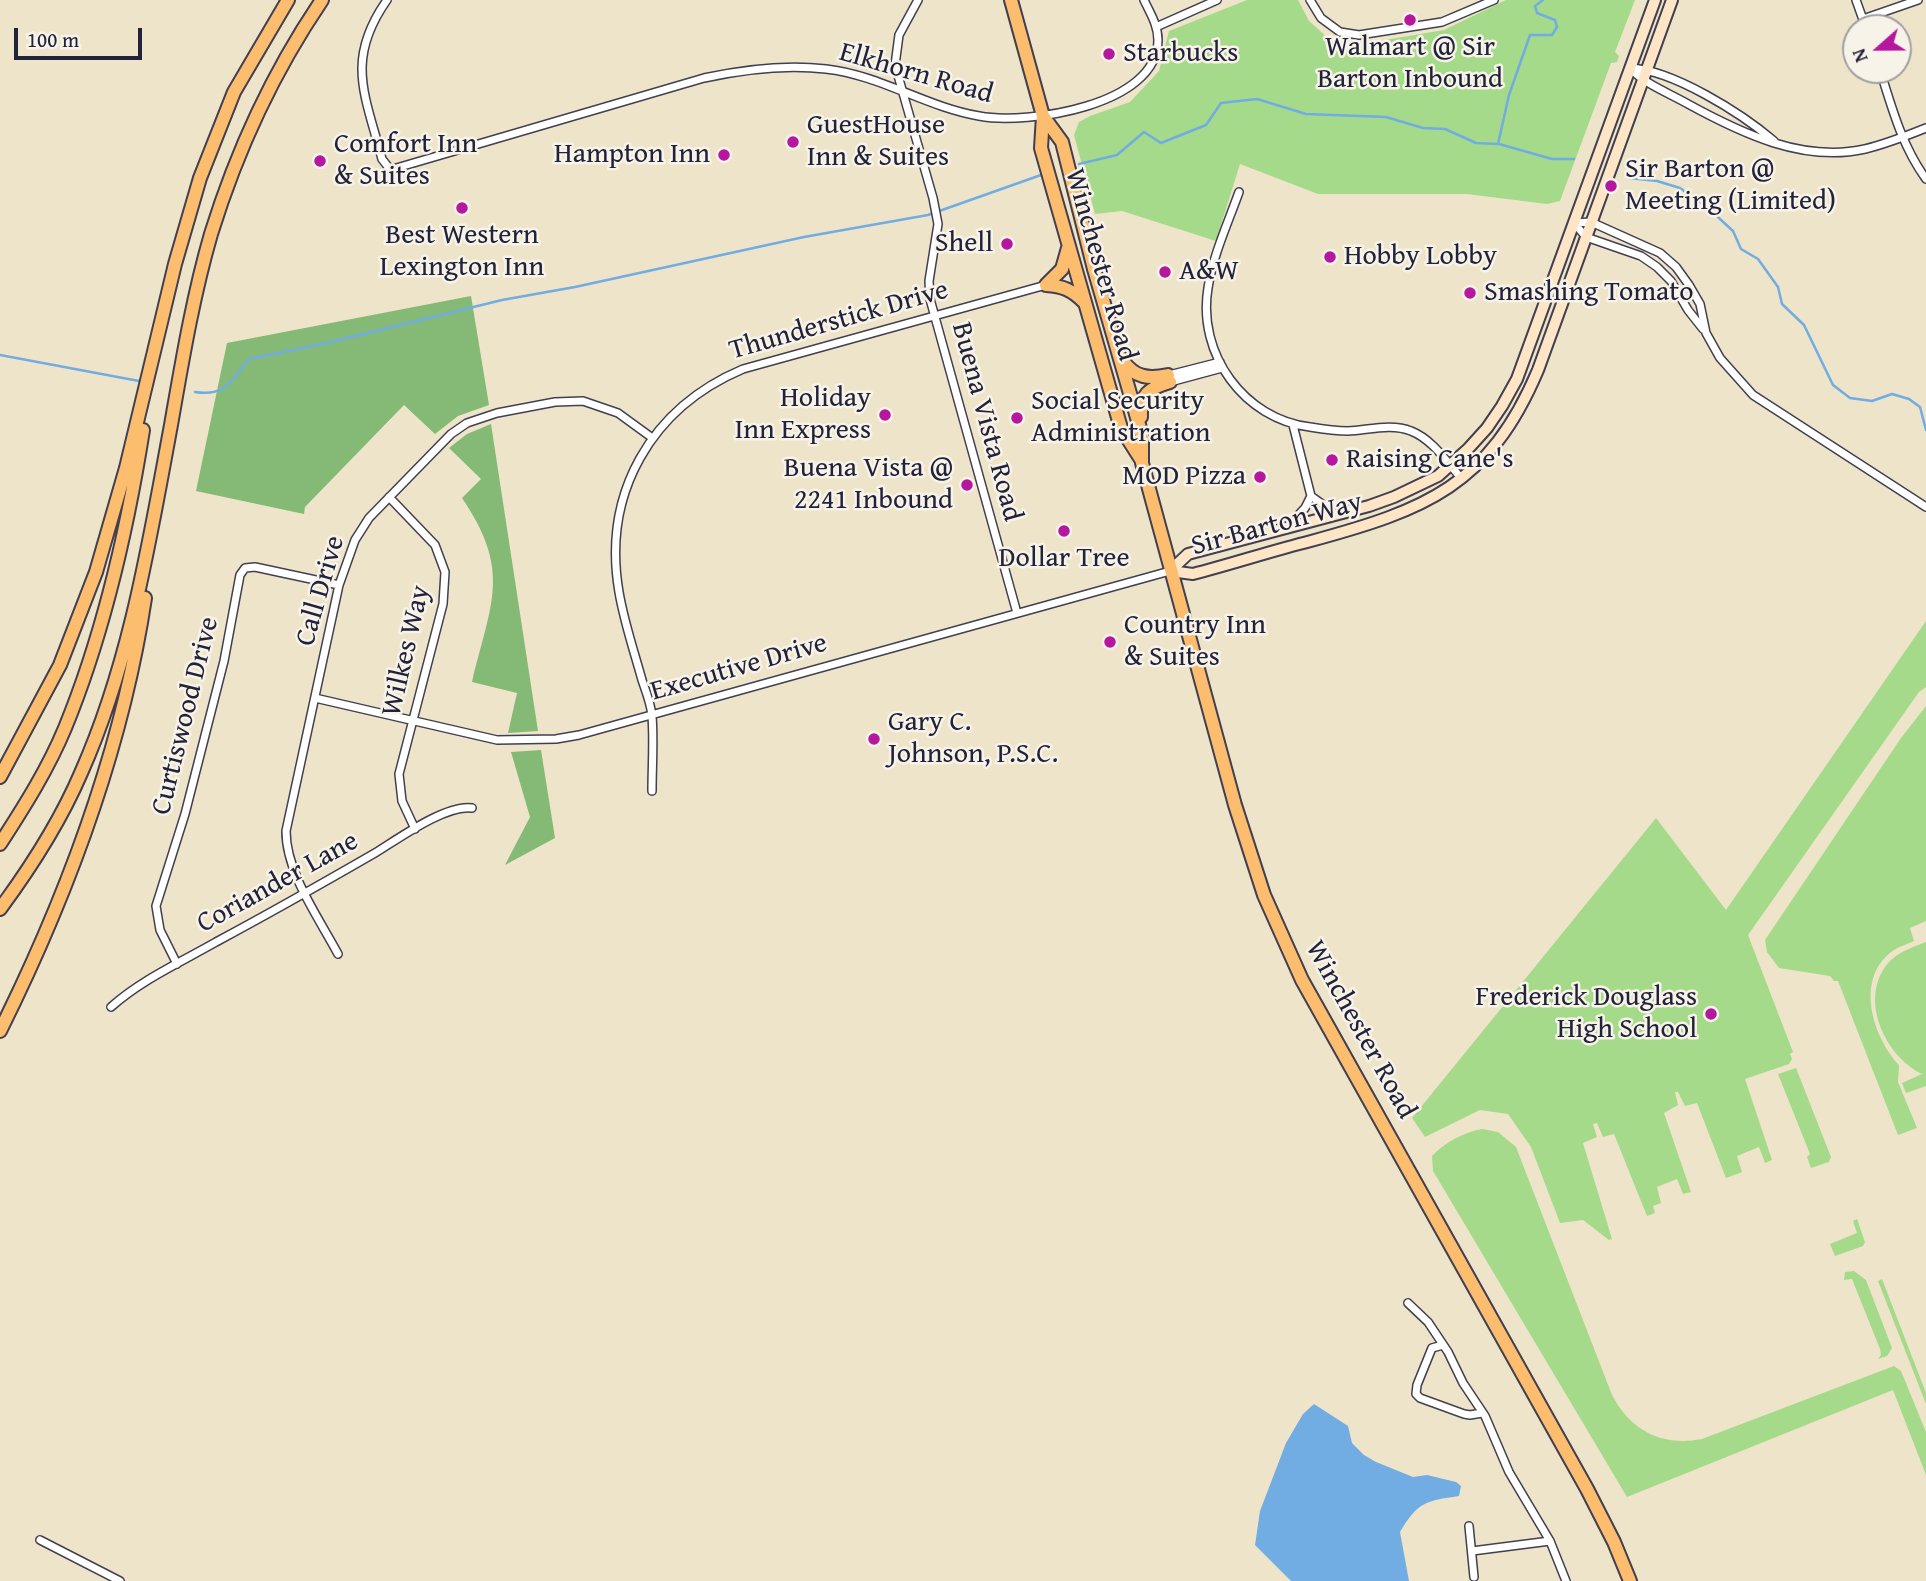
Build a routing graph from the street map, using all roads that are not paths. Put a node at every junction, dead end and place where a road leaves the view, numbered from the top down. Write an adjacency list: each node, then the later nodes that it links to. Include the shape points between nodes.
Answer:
1 (288, 0): 36 (highway, via 234,92 200,178)
2 (322, 0): 40 (highway, via 255,116 225,191)
3 (387, 0): 19 (street, Elkhorn Road, via 367,36 361,66 379,148 389,168 739,71 824,69)
4 (918, 0): 19 (street, Buena Vista Road, via 896,46)
5 (1011, 0): 21 (highway, Winchester Road)
6 (1144, 0): 14 (street, Elkhorn Road)
7 (1217, 0): 14 (street)
8 (1310, 0): 9 (street, via 1321,18 1340,32 1359,35 1442,22)
9 (1494, 0)
10 (1655, 0): 15 (main road, Sir Barton Way)
11 (1672, 0): 16 (main road, Sir Barton Way)
12 (1917, 0): 13 (street)
13 (1877, 14)
14 (1156, 27): 21 (street, Elkhorn Road, via 1154,59 1143,77 1120,93)
15 (1630, 68): 16 (street); 17 (street); 29 (main road, Sir Barton Way)
16 (1648, 68): 17 (main road, Sir Barton Way); 20 (street)
17 (1643, 81): 22 (street); 28 (main road, Sir Barton Way)
18 (1885, 84): 24 (street)
19 (901, 90): 21 (street, Elkhorn Road, via 976,116 1007,120); 34 (street, Buena Vista Road, via 938,224 929,281)
20 (1720, 104): 22 (street); 25 (street)
21 (1043, 116): 31 (highway, Winchester Road, via 1041,148); 37 (highway, Winchester Road, via 1062,142)
22 (1713, 118): 25 (street)
23 (1926, 128): 24 (street)
24 (1902, 138): 25 (street, via 1832,153 1800,150); 26 (street)
25 (1774, 141)
26 (1926, 179)
27 (1239, 192): 38 (street, via 1208,286 1208,321)
28 (1591, 222): 29 (street); 30 (main road, Sir Barton Way); 35 (street, via 1645,244 1676,268 1700,304)
29 (1574, 223): 30 (street); 45 (main road, Sir Barton Way, via 1517,379 1486,428)
30 (1586, 237): 35 (street, via 1641,256 1657,267); 46 (main road, Sir Barton Way, via 1520,410 1498,442)
31 (1069, 243): 32 (highway, via 1062,269); 33 (highway, Winchester Road)
32 (1046, 285): 33 (highway, via 1062,286); 34 (street, Thunderstick Drive)
33 (1087, 305): 44 (highway, Winchester Road, via 1121,428)
34 (935, 315): 43 (street, Thunderstick Drive, via 720,378 684,403); 54 (street, Buena Vista Road)
35 (1706, 332): 49 (street, via 1720,358 1753,396)
36 (158, 340): 58 (highway, via 96,572 60,665); 62 (highway, via 123,537 95,642 64,729)
37 (1119, 355): 39 (highway, via 1133,373); 42 (highway, Winchester Road)
38 (1221, 365): 39 (street); 41 (street, via 1250,402)
39 (1169, 379): 42 (highway, via 1142,399)
40 (176, 396): 64 (highway, via 136,605 100,727 55,826); 68 (highway, via 138,642 111,754 75,862)
41 (1293, 425): 45 (street, via 1346,431 1407,429 1426,440); 47 (street)
42 (1142, 435): 44 (highway, Winchester Road)
43 (651, 438): 48 (street, Call Drive, via 618,413 583,401 497,413 451,434); 56 (street, Thunderstick Drive, via 626,488 615,548 619,594)
44 (1142, 463): 52 (highway, Winchester Road)
45 (1450, 466): 46 (street); 50 (main road, Sir Barton Way, via 1394,497)
46 (1461, 478): 52 (main road, Sir Barton Way, via 1421,505 1369,525 1193,574)
47 (1311, 496): 50 (street); 51 (street)
48 (389, 497): 53 (street, Call Drive, via 355,540); 57 (street, Wilkes Way, via 435,545 445,572 443,604)
49 (1926, 508)
50 (1336, 514): 51 (main road, Sir Barton Way)
51 (1286, 528): 52 (main road, Sir Barton Way, via 1188,554)
52 (1170, 571): 54 (street, Executive Drive); 79 (highway, Winchester Road, via 1253,864 1284,942 1587,1489)
53 (340, 585): 55 (street, Call Drive); 66 (street, Curtiswood Drive, via 255,567 245,568 240,575 218,686 156,906 160,930)
54 (1017, 613): 56 (street, Executive Drive)
55 (315, 698): 57 (street, Executive Drive); 63 (street, Call Drive, via 286,831 287,850)
56 (652, 714): 57 (street, Executive Drive, via 579,735 520,741 476,737); 59 (street, Thunderstick Drive)
57 (413, 719): 61 (street, Wilkes Way, via 399,786)
58 (0, 777)
59 (652, 791)
60 (472, 808): 61 (street, Coriander Lane, via 453,811)
61 (415, 829): 63 (street, Coriander Lane)
62 (0, 844)
63 (306, 893): 65 (street, Call Drive); 66 (street, Coriander Lane)
64 (0, 909)
65 (338, 954)
66 (177, 964): 67 (street, Coriander Lane)
67 (111, 1007)
68 (0, 1031)
69 (1408, 1303): 70 (street, via 1429,1322)
70 (1443, 1345): 71 (street); 71 (street, via 1432,1348 1416,1394 1464,1414)
71 (1482, 1413): 74 (street, via 1508,1472)
72 (1469, 1526): 75 (street)
73 (40, 1540): 77 (street)
74 (1550, 1541): 75 (street); 78 (street)
75 (1472, 1551): 76 (street)
76 (1474, 1577)
77 (120, 1581)
78 (1566, 1581)
79 (1630, 1581)

